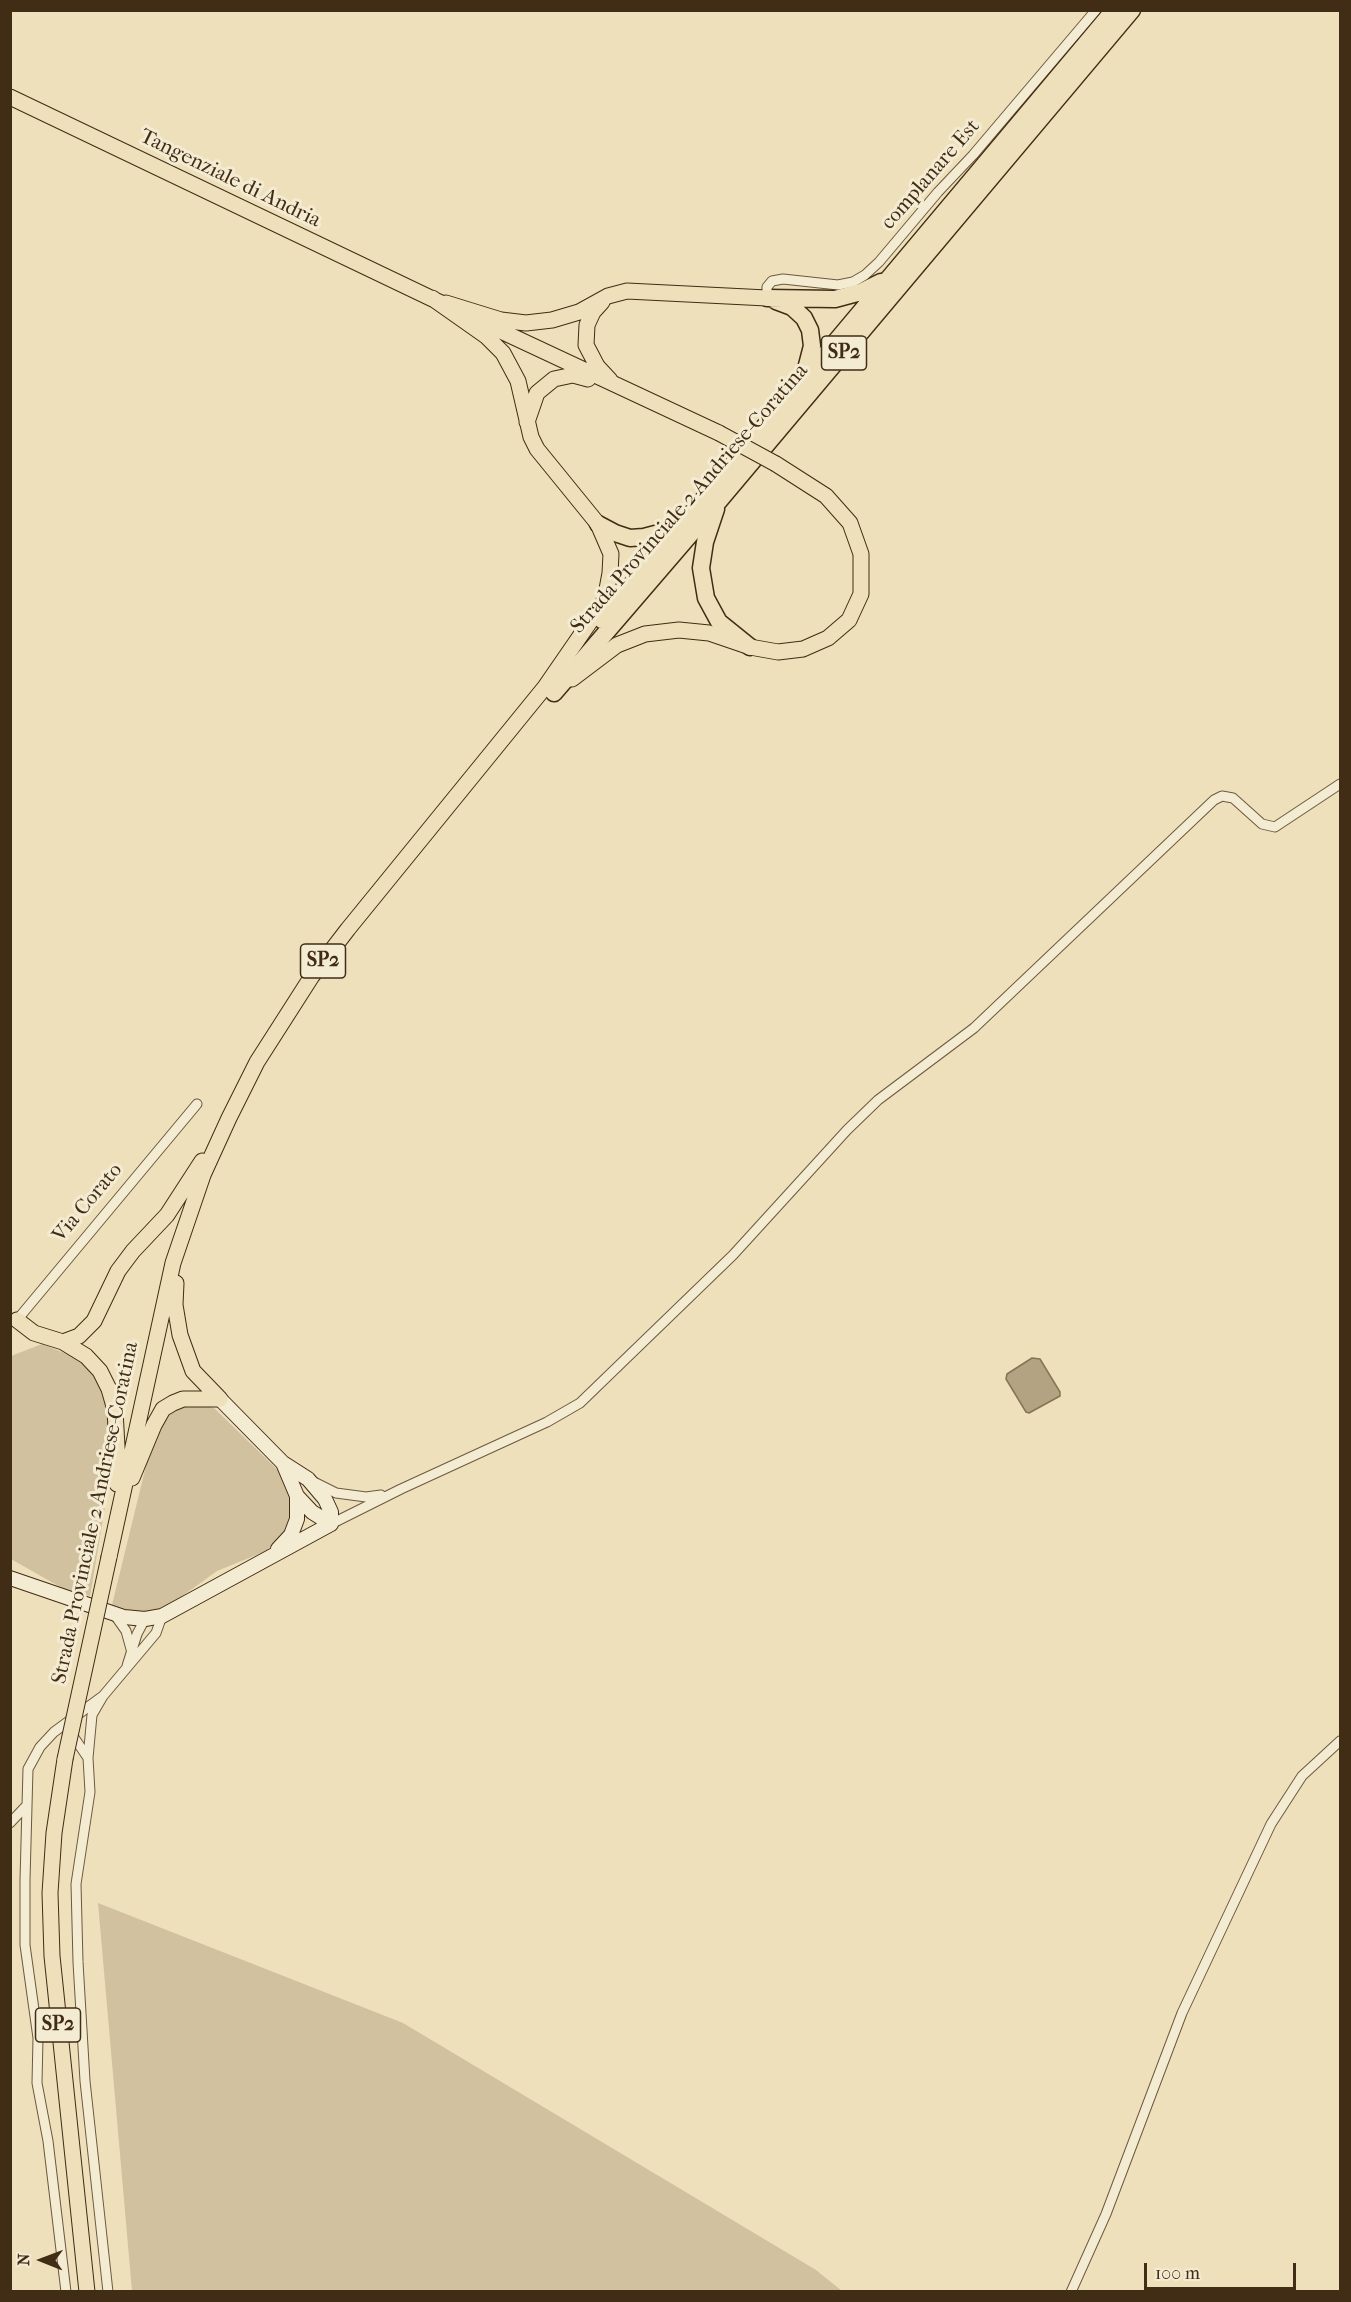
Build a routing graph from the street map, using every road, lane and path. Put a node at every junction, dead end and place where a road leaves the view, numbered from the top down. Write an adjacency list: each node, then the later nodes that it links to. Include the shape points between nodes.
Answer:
1 (1096, 10): 8 (street, complanare Est, via 974,156 865,275 838,285 772,281 767,287)
2 (1114, 10): 5 (highway, Strada Provinciale 2 Andriese-Coratina / SP2)
3 (1132, 10): 12 (highway, Strada Provinciale 2 Andriese-Coratina / SP2)
4 (10, 97): 7 (main road, Tangenziale di Andria)
5 (887, 279): 8 (highway, via 836,299); 9 (highway, Strada Provinciale 2 Andriese-Coratina / SP2)
6 (608, 296): 7 (main road, via 579,312 526,323 501,320); 8 (main road, via 627,291); 10 (main road, via 587,325 586,345 597,366)
7 (432, 298): 10 (main road); 11 (main road, via 486,336 503,353 518,381)
8 (767, 298): 9 (highway, via 792,307 810,330 812,346)
9 (804, 378): 14 (highway, Strada Provinciale 2 Andriese-Coratina / SP2)
10 (617, 387): 11 (main road, via 573,375 554,379 537,393); 15 (main road, bridge, via 776,464 826,496 850,523 861,554 861,594 849,621 828,638 803,649 777,652)
11 (527, 422): 13 (main road, via 537,449)
12 (719, 501): 15 (highway, via 701,568 706,598 719,622); 16 (highway, Strada Provinciale 2 Andriese-Coratina / SP2)
13 (598, 524): 14 (highway, via 630,538); 16 (main road, via 611,554 605,600)
14 (678, 528): 16 (highway, Strada Provinciale 2 Andriese-Coratina / SP2)
15 (750, 647): 16 (main road, via 709,633 679,630 645,634 617,645)
16 (549, 690): 19 (main road, Strada Provinciale 2 Andriese-Coratina / SP2, via 438,818 312,976 257,1062)
17 (1341, 784): 26 (street, via 1275,827 1262,824 1233,798 1222,796 1214,800 974,1028 878,1100 733,1255 580,1403)
18 (197, 1104): 21 (street, Via Corato)
19 (229, 1118): 20 (main road, Strada Provinciale 2 Andriese-Coratina / SP2, via 203,1175); 22 (main road, via 167,1215 118,1271 94,1321 79,1336)
20 (183, 1234): 23 (main road, via 175,1305 180,1335 193,1371); 28 (main road, Strada Provinciale 2 Andriese-Coratina / SP2, via 173,1263)
21 (14, 1324): 22 (main road)
22 (63, 1342): 30 (main road, via 86,1356 100,1371 115,1410 118,1465)
23 (220, 1399): 24 (main road); 28 (main road, via 183,1399 163,1409)
24 (283, 1463): 25 (main road); 27 (main road)
25 (308, 1479): 26 (street, via 336,1493 366,1497); 29 (main road, via 325,1499)
26 (389, 1494): 29 (street)
27 (297, 1496): 29 (main road); 31 (main road, via 297,1519 291,1535)
28 (121, 1503): 30 (main road, Strada Provinciale 2 Andriese-Coratina / SP2)
29 (331, 1524): 31 (main road)
30 (114, 1535): 45 (main road, Strada Provinciale 2 Andriese-Coratina / SP2, bridge, via 65,1759 50,1893 52,1956)
31 (271, 1558): 34 (main road)
32 (10, 1578): 33 (main road)
33 (114, 1614): 35 (main road); 36 (street, via 126,1631)
34 (162, 1616): 35 (main road); 37 (street, via 156,1633)
35 (145, 1619): 36 (street)
36 (131, 1649): 37 (street)
37 (126, 1668): 38 (street)
38 (103, 1696): 39 (street); 41 (street, via 92,1715)
39 (54, 1731): 41 (street, via 71,1733); 42 (street, via 28,1769)
40 (1341, 1741): 47 (street, via 1302,1776 1271,1824 1182,2013 1106,2214)
41 (88, 1758): 46 (street, via 90,1792 76,1884 78,1962 85,2081)
42 (26, 1806): 43 (street); 44 (street, via 26,1945 38,2038 37,2083 48,2140)
43 (10, 1823)
44 (66, 2292)
45 (87, 2292)
46 (108, 2292)
47 (1071, 2292)

